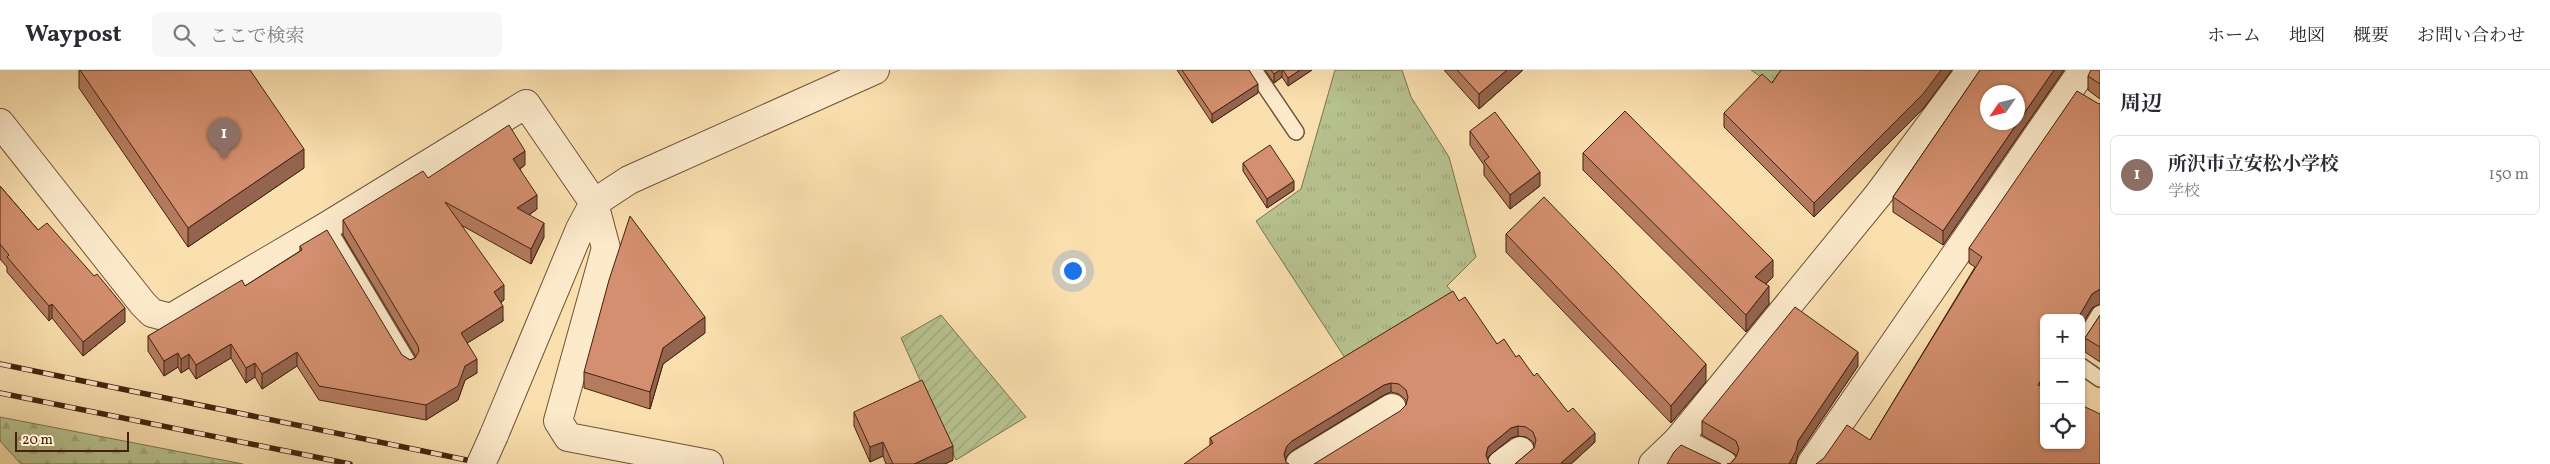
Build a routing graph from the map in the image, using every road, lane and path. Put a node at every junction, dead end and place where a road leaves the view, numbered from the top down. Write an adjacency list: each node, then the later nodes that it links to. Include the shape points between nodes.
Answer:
1 (875, 70): 7 (street, via 629,180)
2 (1254, 70): 6 (lane)
3 (1971, 70): 15 (street, via 1878,195)
4 (2079, 86): 21 (street)
5 (0, 123): 8 (street, via 143,304 162,317 171,318)
6 (1296, 132)
7 (594, 204): 8 (street, via 526,104); 16 (street, bridge, via 576,238); 17 (street, via 606,248 558,422 568,437)
8 (328, 226): 11 (lane)
9 (2100, 313): 10 (lane)
10 (2085, 337)
11 (410, 365)
12 (2085, 369): 13 (lane)
13 (2100, 379)
14 (1392, 408): 18 (street)
15 (1678, 440): 19 (street); 20 (street)
16 (481, 464)
17 (709, 464)
18 (1300, 464)
19 (1653, 464)
20 (1723, 464)
21 (1811, 464)

